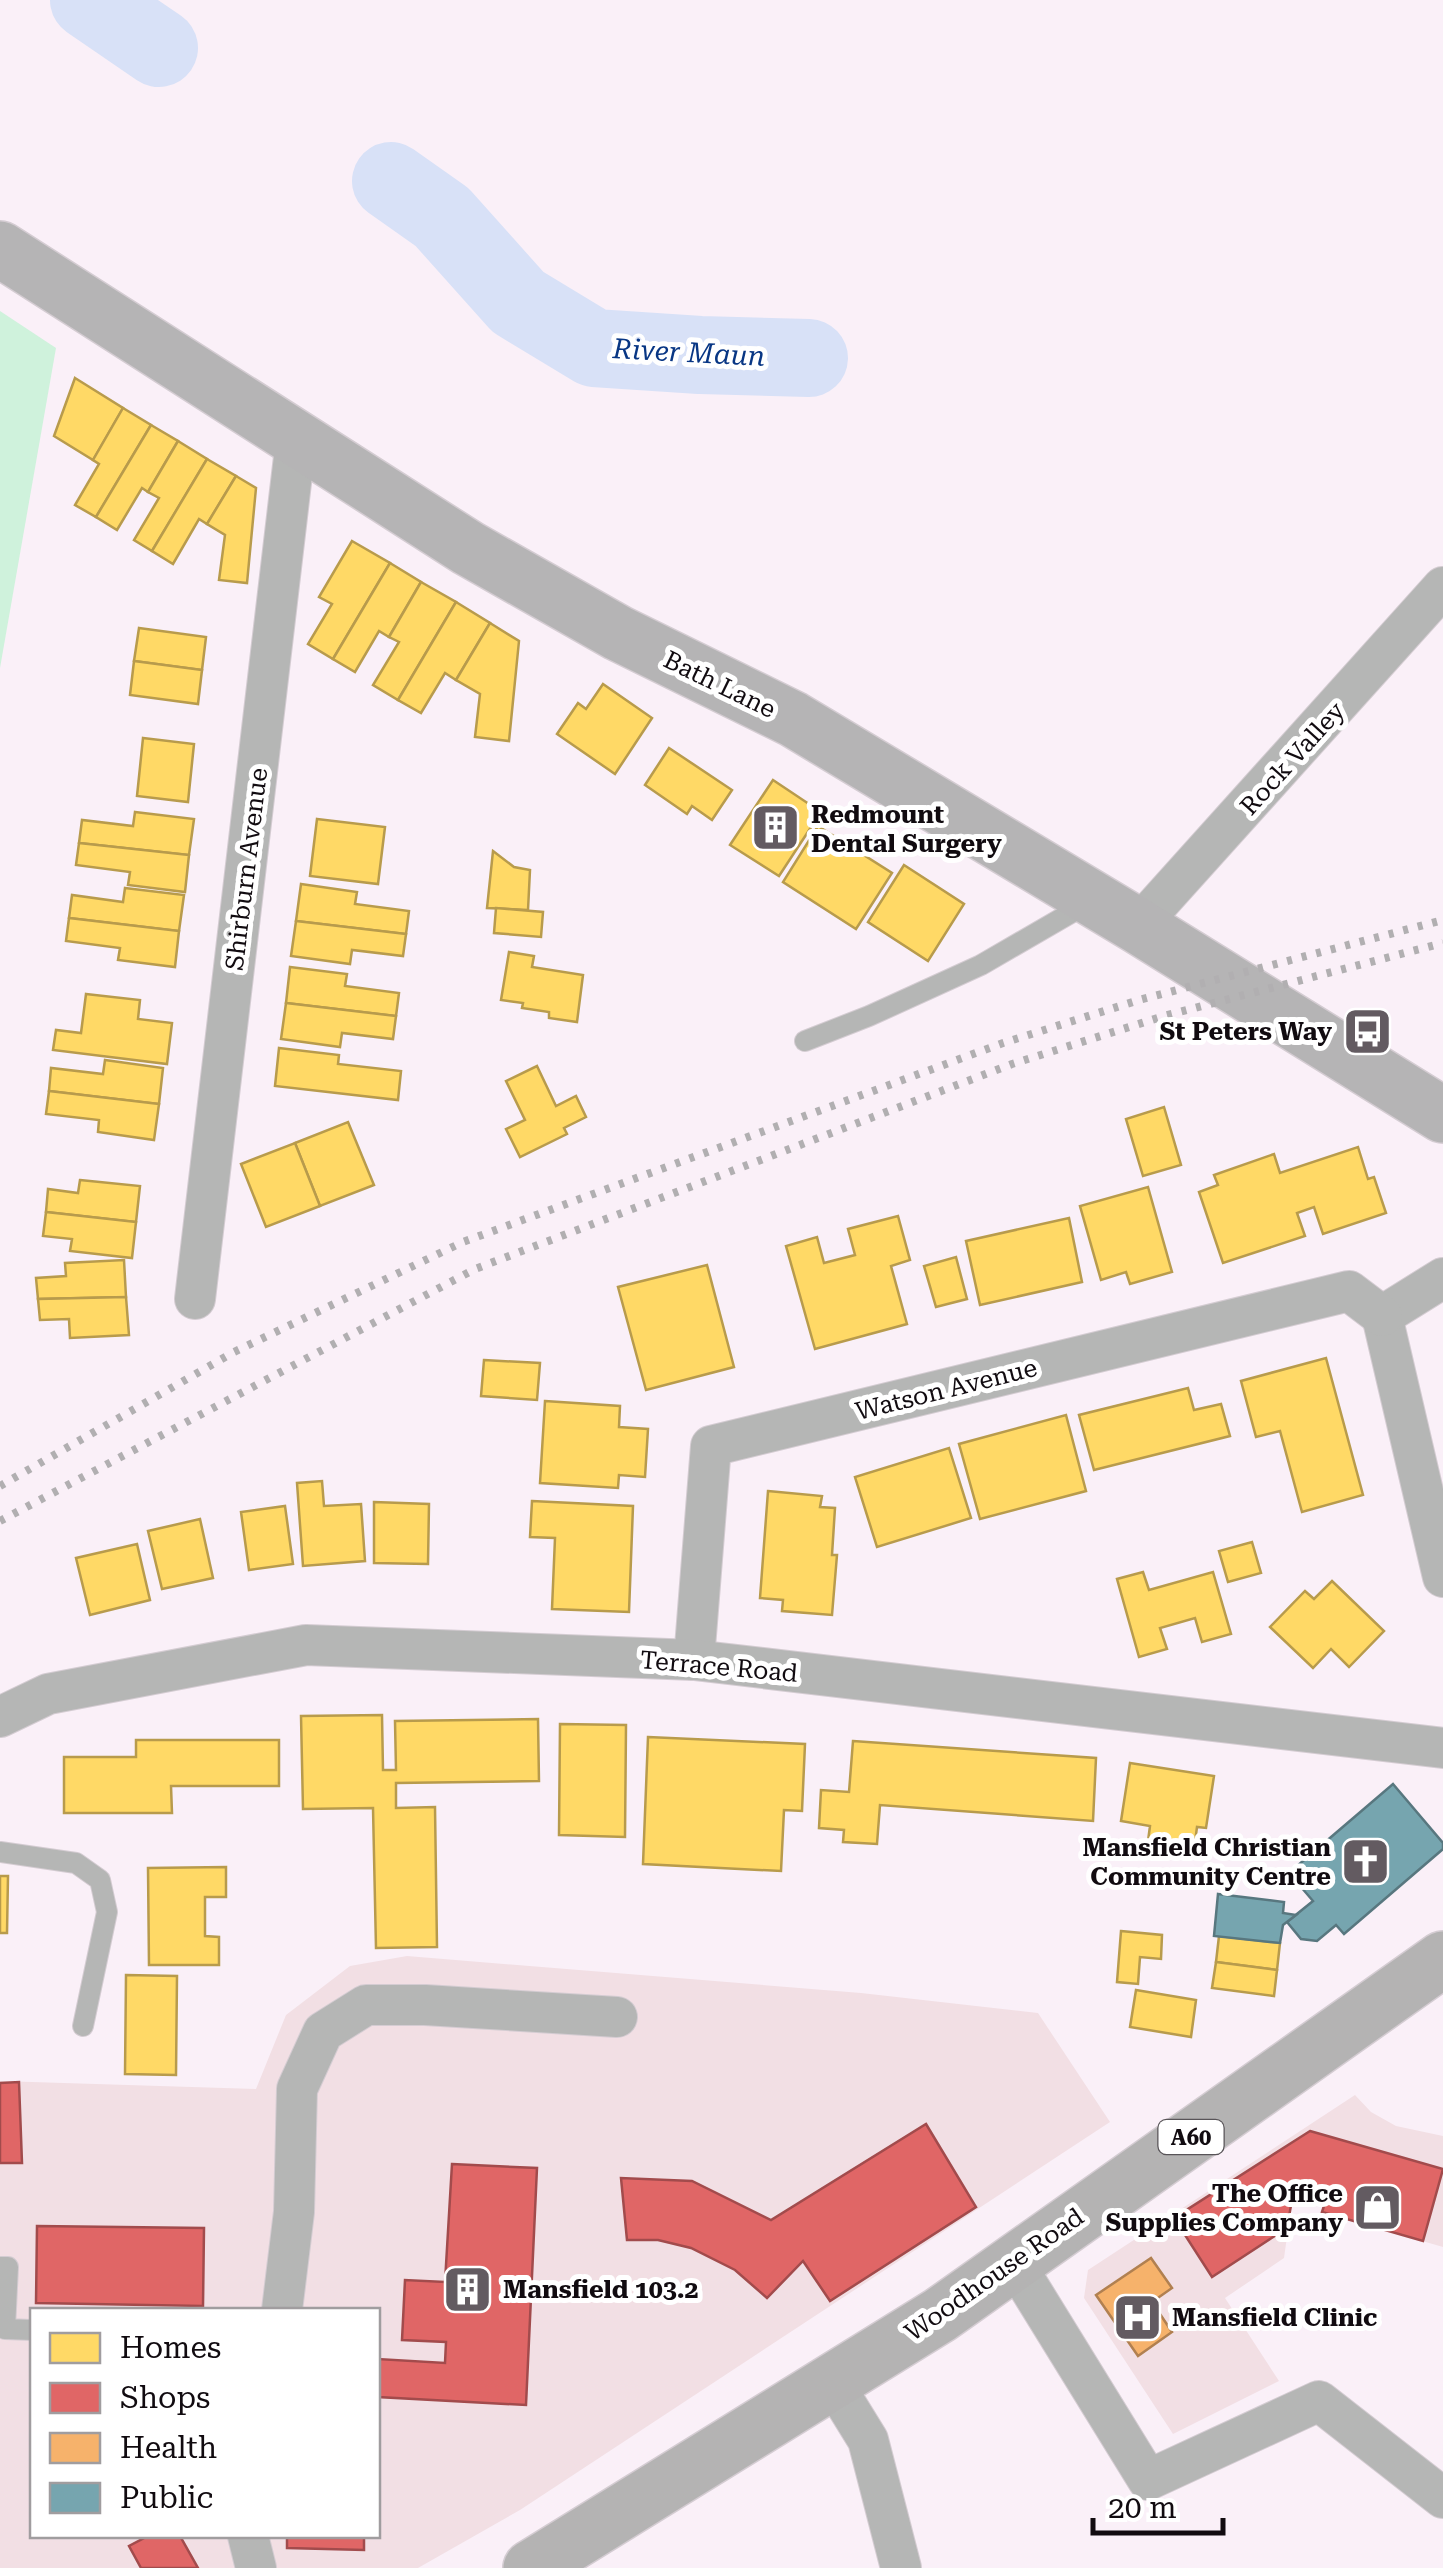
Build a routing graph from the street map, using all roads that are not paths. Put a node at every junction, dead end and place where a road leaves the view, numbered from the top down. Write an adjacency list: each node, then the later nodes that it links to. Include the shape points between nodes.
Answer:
1 (0, 249): 2 (main road, Bath Lane)
2 (296, 440): 4 (main road, Bath Lane, via 468,548 618,633 792,719); 8 (street, Shirburn Avenue)
3 (1443, 587): 4 (street, Rock Valley)
4 (1116, 913): 5 (lane); 6 (main road, Bath Lane)
5 (805, 1041)
6 (1443, 1115)
7 (1443, 1278): 9 (street)
8 (195, 1299)
9 (1382, 1316): 10 (street); 11 (street, Watson Avenue, via 1349,1291 711,1446)
10 (1443, 1576)
11 (694, 1660): 12 (street, Terrace Road, via 306,1645 48,1694); 13 (street, Terrace Road)
12 (0, 1717)
13 (1443, 1748)
14 (0, 1852): 17 (lane, via 76,1864 100,1880 107,1912)
15 (1443, 1959): 18 (highway, Woodhouse Road / A60)
16 (618, 2017): 20 (street, via 366,2004 322,2032 297,2089 294,2212)
17 (83, 2026)
18 (1012, 2261): 22 (highway, Woodhouse Road / A60, via 940,2315); 23 (street, via 1148,2480 1319,2401)
19 (0, 2267): 21 (lane, via 8,2267 5,2328)
20 (282, 2308)
21 (30, 2330)
22 (831, 2380): 26 (highway, Woodhouse Road / A60); 27 (street, via 868,2440)
23 (1443, 2498)
24 (248, 2538): 25 (street)
25 (256, 2568)
26 (531, 2568)
27 (901, 2568)

